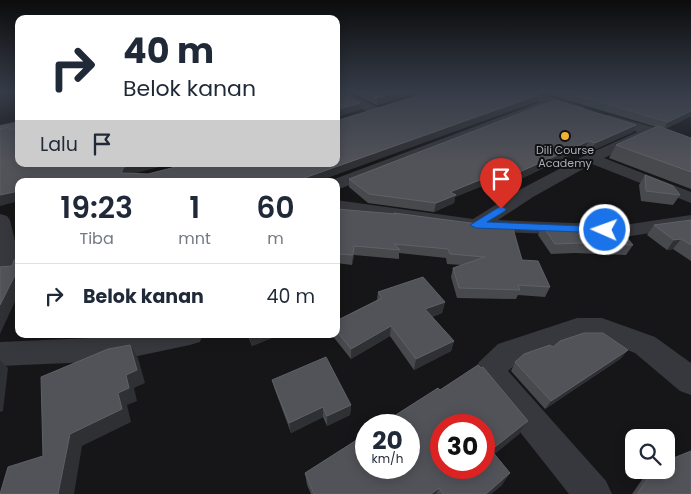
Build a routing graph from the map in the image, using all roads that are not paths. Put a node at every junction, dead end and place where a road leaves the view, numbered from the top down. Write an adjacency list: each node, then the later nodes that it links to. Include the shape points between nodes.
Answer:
1 (517, 115): 10 (street)
2 (596, 115): 7 (street)
3 (15, 121): 4 (main road)
4 (0, 123)
5 (15, 127): 6 (main road)
6 (0, 130)
7 (651, 131): 8 (street); 9 (street)
8 (667, 137)
9 (591, 158): 11 (street); 16 (street)
10 (340, 182)
11 (691, 198)
12 (340, 207): 16 (street)
13 (15, 215): 14 (street)
14 (0, 220): 17 (street, via 10,267)
15 (691, 221): 16 (street, via 624,231)
16 (476, 225)
17 (15, 266)
18 (170, 338): 19 (street, via 114,349)
19 (0, 354)
20 (691, 381): 21 (street, via 645,345 602,329 577,329 508,353 489,371)
21 (593, 494)

